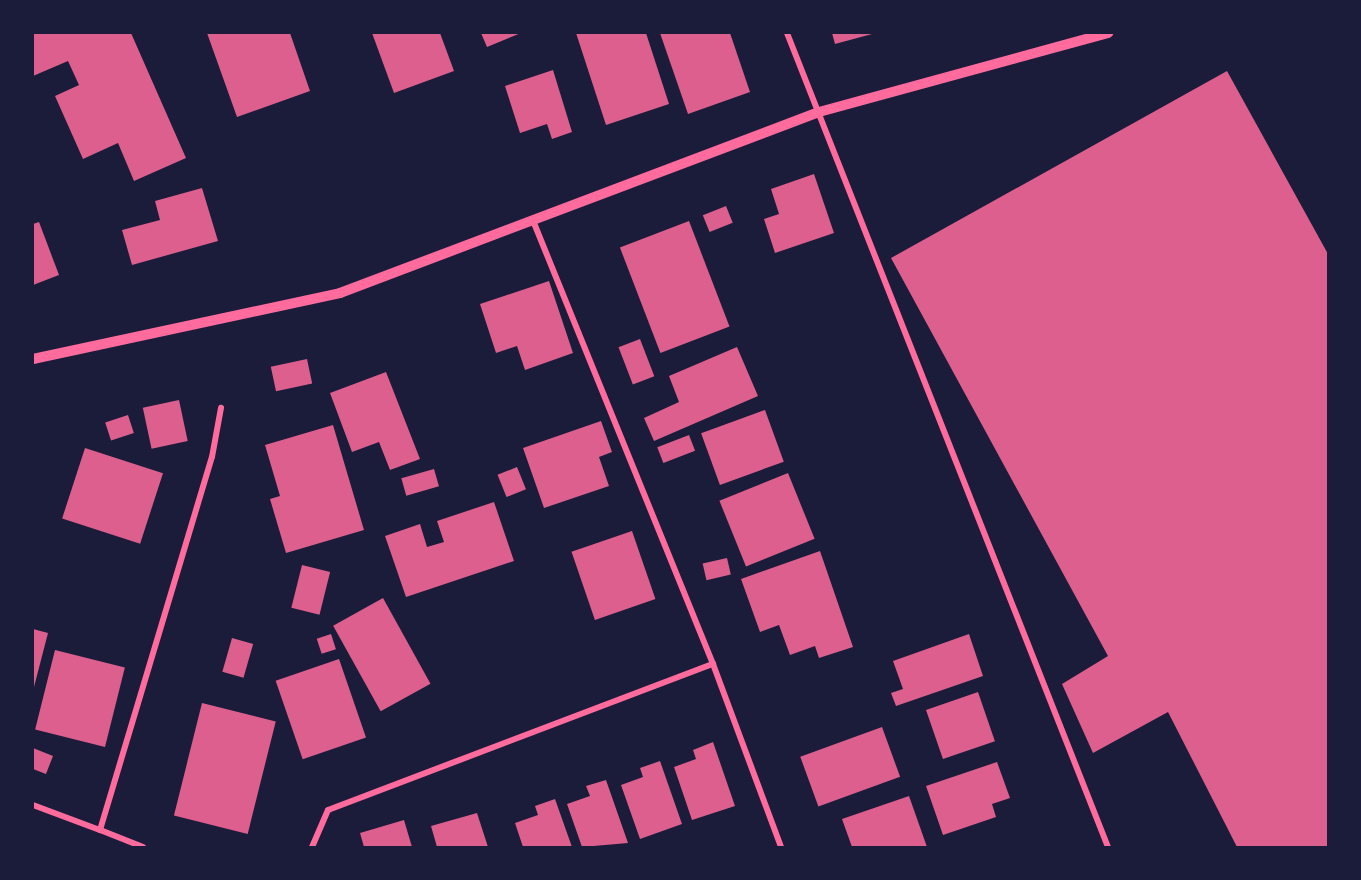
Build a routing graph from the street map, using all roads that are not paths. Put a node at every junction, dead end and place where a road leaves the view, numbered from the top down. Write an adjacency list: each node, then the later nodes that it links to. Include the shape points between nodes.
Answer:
1 (787, 33): 3 (street)
2 (1108, 33): 3 (street)
3 (819, 112): 4 (street); 13 (street)
4 (534, 223): 5 (street, via 340,293); 7 (street)
5 (33, 359)
6 (221, 408): 9 (street, via 212,458)
7 (713, 664): 11 (street, via 328,810); 12 (street)
8 (33, 805): 9 (street)
9 (100, 830): 10 (street)
10 (143, 847)
11 (312, 847)
12 (781, 847)
13 (1108, 847)

